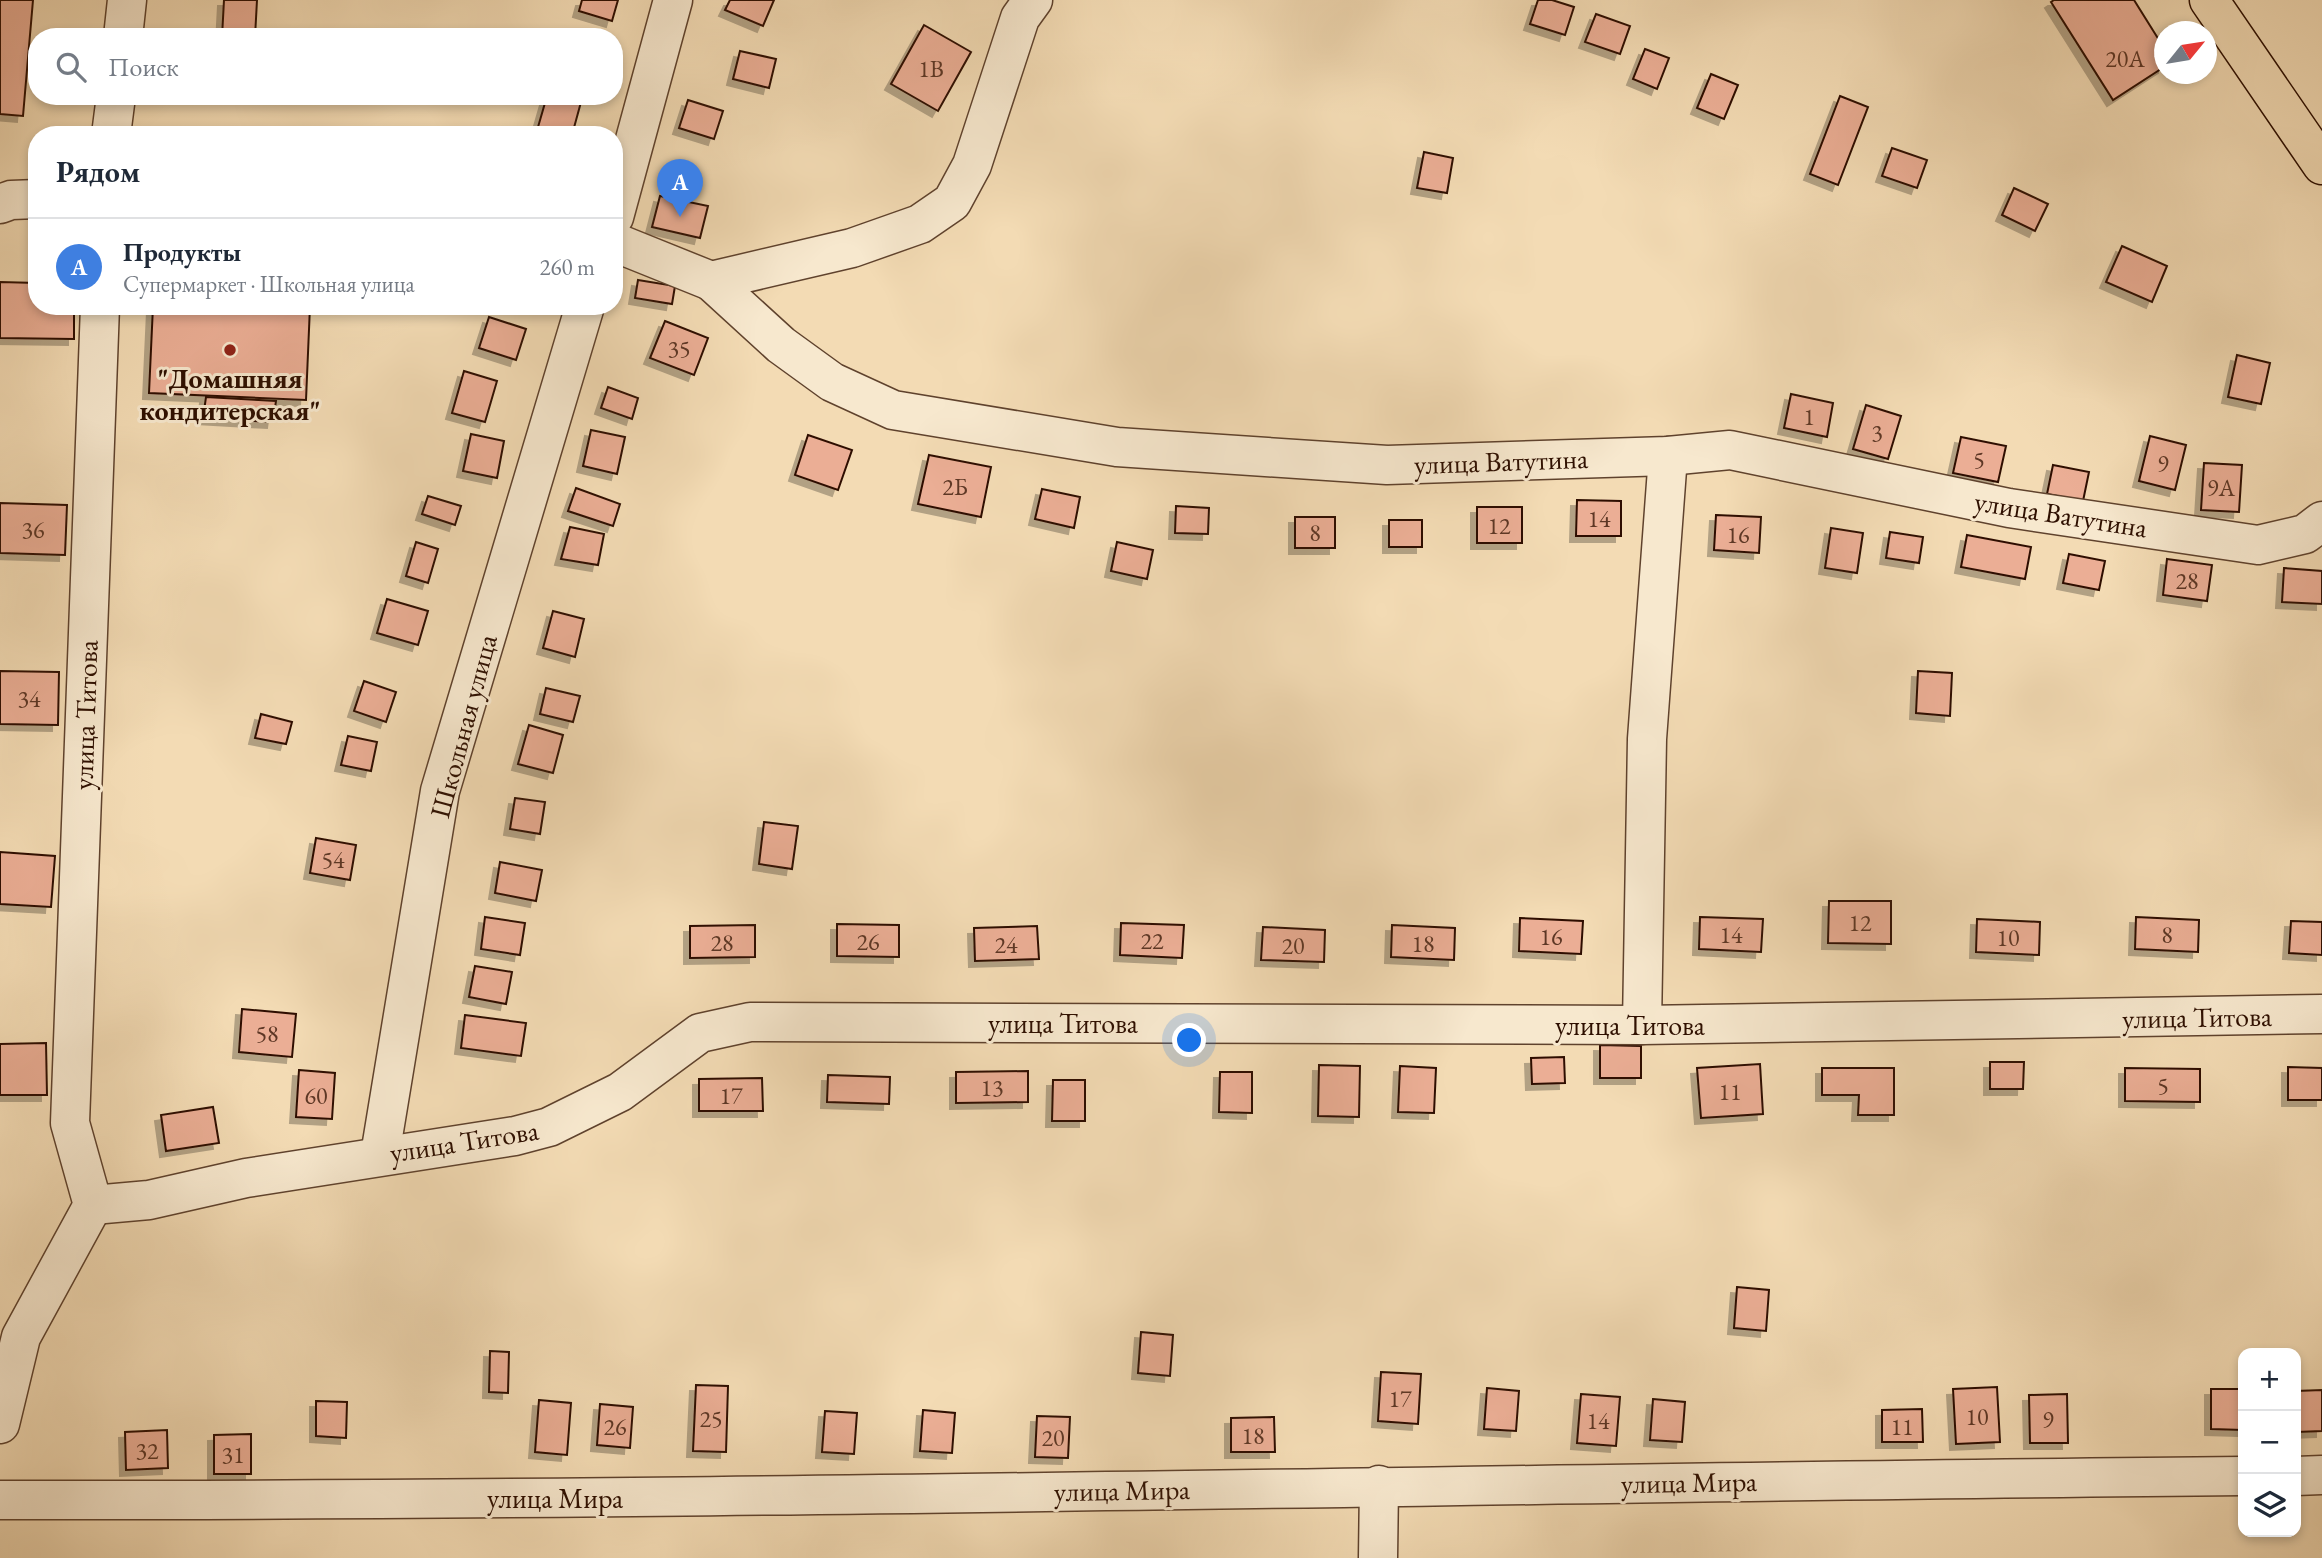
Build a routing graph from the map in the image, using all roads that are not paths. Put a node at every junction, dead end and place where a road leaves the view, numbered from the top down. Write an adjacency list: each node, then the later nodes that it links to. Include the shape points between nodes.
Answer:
1 (127, 0): 5 (street)
2 (673, 0): 9 (street)
3 (1033, 0): 13 (street, via 1020,18 972,165 952,202 920,224 852,248)
4 (2208, 0): 8 (main road)
5 (124, 28)
6 (115, 105): 7 (street)
7 (112, 126)
8 (2322, 165)
9 (623, 184)
10 (28, 199): 11 (street)
11 (0, 204)
12 (623, 246): 13 (street)
13 (711, 281): 16 (street, улица Ватутина, via 781,345 832,382 893,410 1117,447 1387,465)
14 (100, 315): 21 (street, улица Титова, via 70,1124)
15 (582, 315): 20 (street, Школьная улица, via 440,791)
16 (1668, 456): 17 (street, улица Ватутина, via 1730,450 2009,508 2258,545 2305,534); 19 (street, via 1647,739)
17 (2322, 521)
18 (2322, 1014): 19 (street, улица Титова)
19 (1643, 1026): 20 (street, улица Титова, via 750,1022 699,1033 620,1092 549,1128)
20 (380, 1155): 21 (street, улица Титова, via 149,1200)
21 (93, 1205): 22 (street)
22 (11, 1335): 23 (street)
23 (0, 1424)
24 (2322, 1475): 26 (street)
25 (2238, 1476): 27 (street, улица Мира)
26 (2301, 1476)
27 (1379, 1485): 28 (street, улица Мира, via 736,1497); 29 (street)
28 (0, 1500)
29 (1378, 1558)

